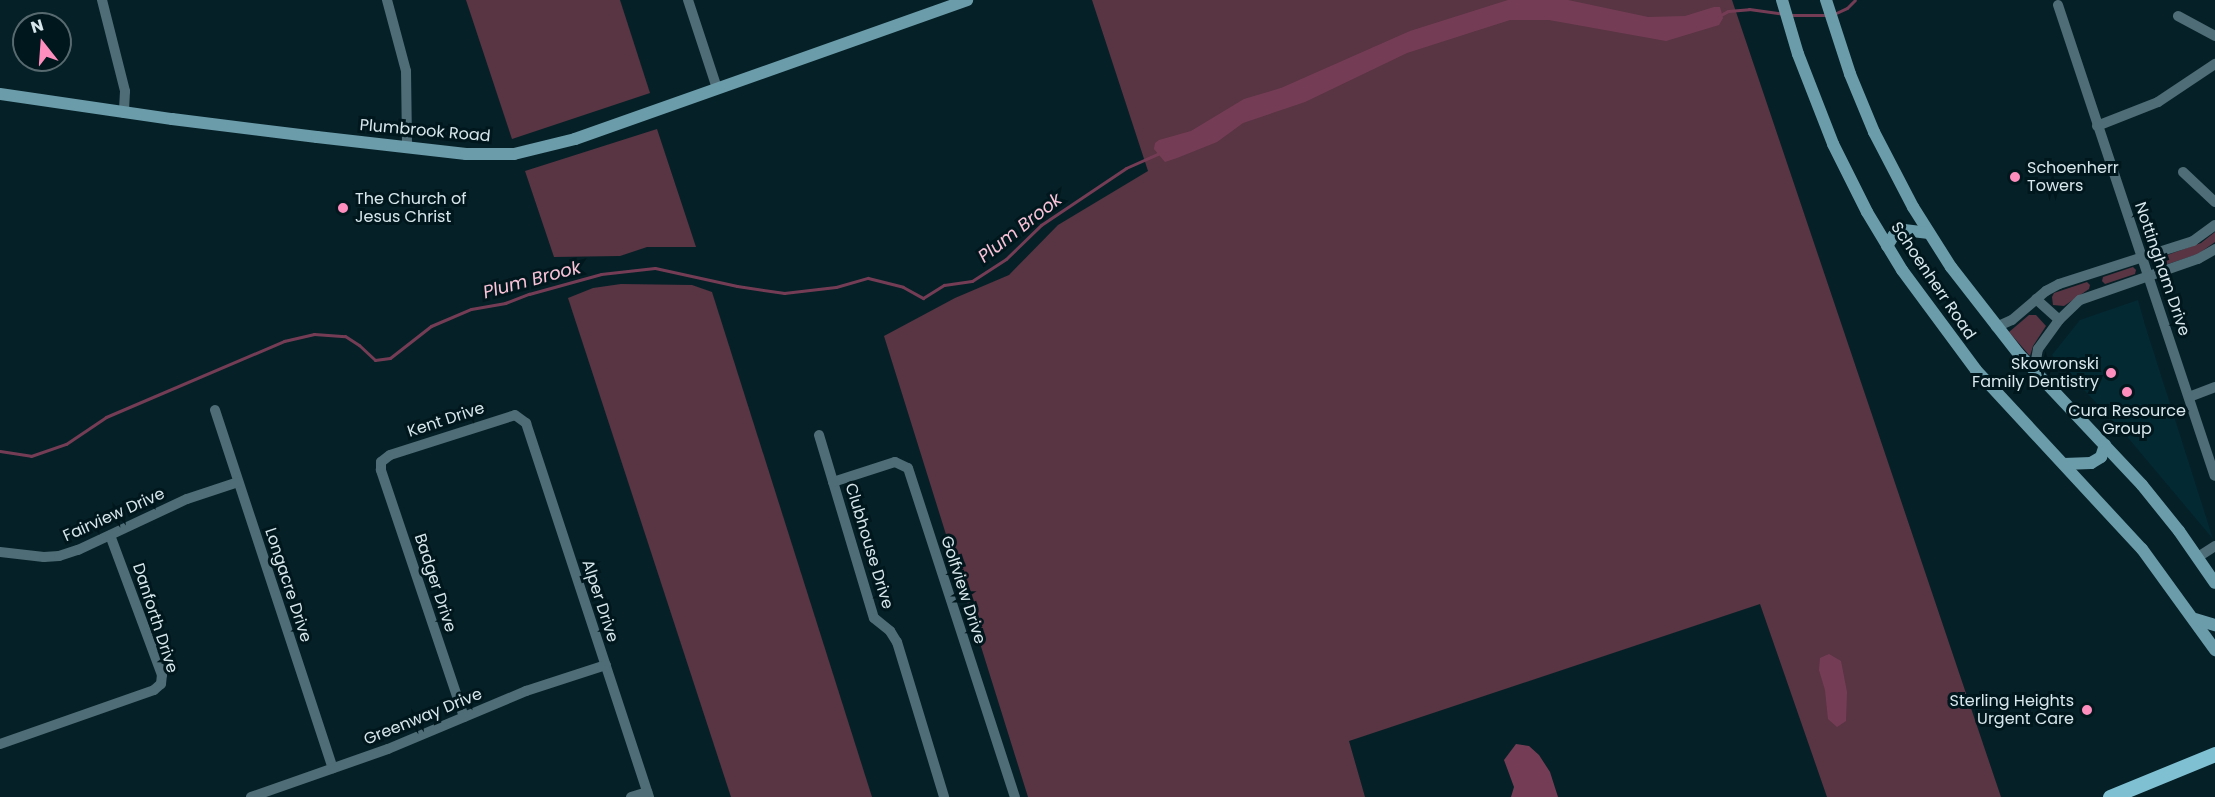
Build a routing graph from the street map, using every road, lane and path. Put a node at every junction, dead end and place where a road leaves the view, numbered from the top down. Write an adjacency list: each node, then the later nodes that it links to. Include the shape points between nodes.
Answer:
1 (102, 0): 13 (street, via 125,91)
2 (387, 0): 15 (street, via 406,71)
3 (688, 0): 11 (street)
4 (968, 0): 11 (main road, Plumbrook Road)
5 (1782, 0): 20 (main road, Schoenherr Road, via 1833,144)
6 (1826, 0): 19 (main road, Schoenherr Road, via 1874,132)
7 (2058, 4): 14 (street, Nottingham Drive)
8 (2178, 16): 9 (street)
9 (2215, 36)
10 (2215, 64): 14 (street, via 2158,102)
11 (717, 88): 15 (main road, Plumbrook Road, via 532,151 492,155)
12 (0, 94): 13 (main road, Plumbrook Road)
13 (124, 113): 15 (main road, Plumbrook Road)
14 (2097, 126): 22 (street, Nottingham Drive)
15 (407, 147)
16 (2183, 172): 17 (street)
17 (2215, 202)
18 (2215, 225): 22 (street, via 2193,241)
19 (1929, 233): 20 (main road, via 1904,230 1894,235); 28 (main road, Schoenherr Road)
20 (1887, 246): 37 (main road, Schoenherr Road, via 1964,355)
21 (2215, 249): 24 (street)
22 (2142, 258): 23 (street); 24 (street, Nottingham Drive)
23 (2093, 274): 25 (street); 26 (street, via 2059,284)
24 (2148, 276): 25 (street); 31 (street, Nottingham Drive)
25 (2099, 292): 27 (street, via 2080,300)
26 (2036, 299): 27 (street); 28 (street, via 2012,321)
27 (2059, 320): 29 (street, via 2038,350)
28 (1996, 327): 29 (main road, Schoenherr Road)
29 (2038, 375): 35 (main road, Schoenherr Road)
30 (2215, 387): 31 (street)
31 (2189, 397): 38 (street, Nottingham Drive)
32 (214, 410): 39 (street, Longacre Drive)
33 (519, 416): 36 (street, Kent Drive, via 511,415); 49 (street, Alper Drive, via 526,423)
34 (819, 435): 40 (street, Clubhouse Drive)
35 (2105, 445): 37 (main road, via 2101,457 2091,464); 44 (main road, Schoenherr Road)
36 (384, 459): 50 (street, Badger Drive, via 381,470)
37 (2064, 464): 46 (main road, Schoenherr Road, via 2142,549)
38 (2215, 476)
39 (238, 482): 41 (street, Fairview Drive, via 187,499); 53 (street, Longacre Drive)
40 (833, 482): 57 (street, Clubhouse Drive, via 874,618 897,642); 58 (street, Golfview Drive, via 895,462 908,468)
41 (110, 535): 43 (street, Fairview Drive, via 59,556); 51 (street, Danforth Drive, via 162,684)
42 (2215, 546): 44 (street)
43 (0, 552)
44 (2198, 557): 45 (main road, Schoenherr Road)
45 (2215, 583)
46 (2195, 619): 47 (main road); 48 (main road, Schoenherr Road)
47 (2215, 625)
48 (2215, 650)
49 (606, 665): 50 (street, Greenway Drive); 54 (street, Alper Drive)
50 (464, 717): 53 (street, Greenway Drive)
51 (0, 744)
52 (2215, 754): 59 (main road)
53 (333, 768): 55 (street, Greenway Drive)
54 (648, 794): 56 (street)
55 (251, 797)
56 (631, 797)
57 (944, 797)
58 (1014, 797)
59 (2110, 797)

